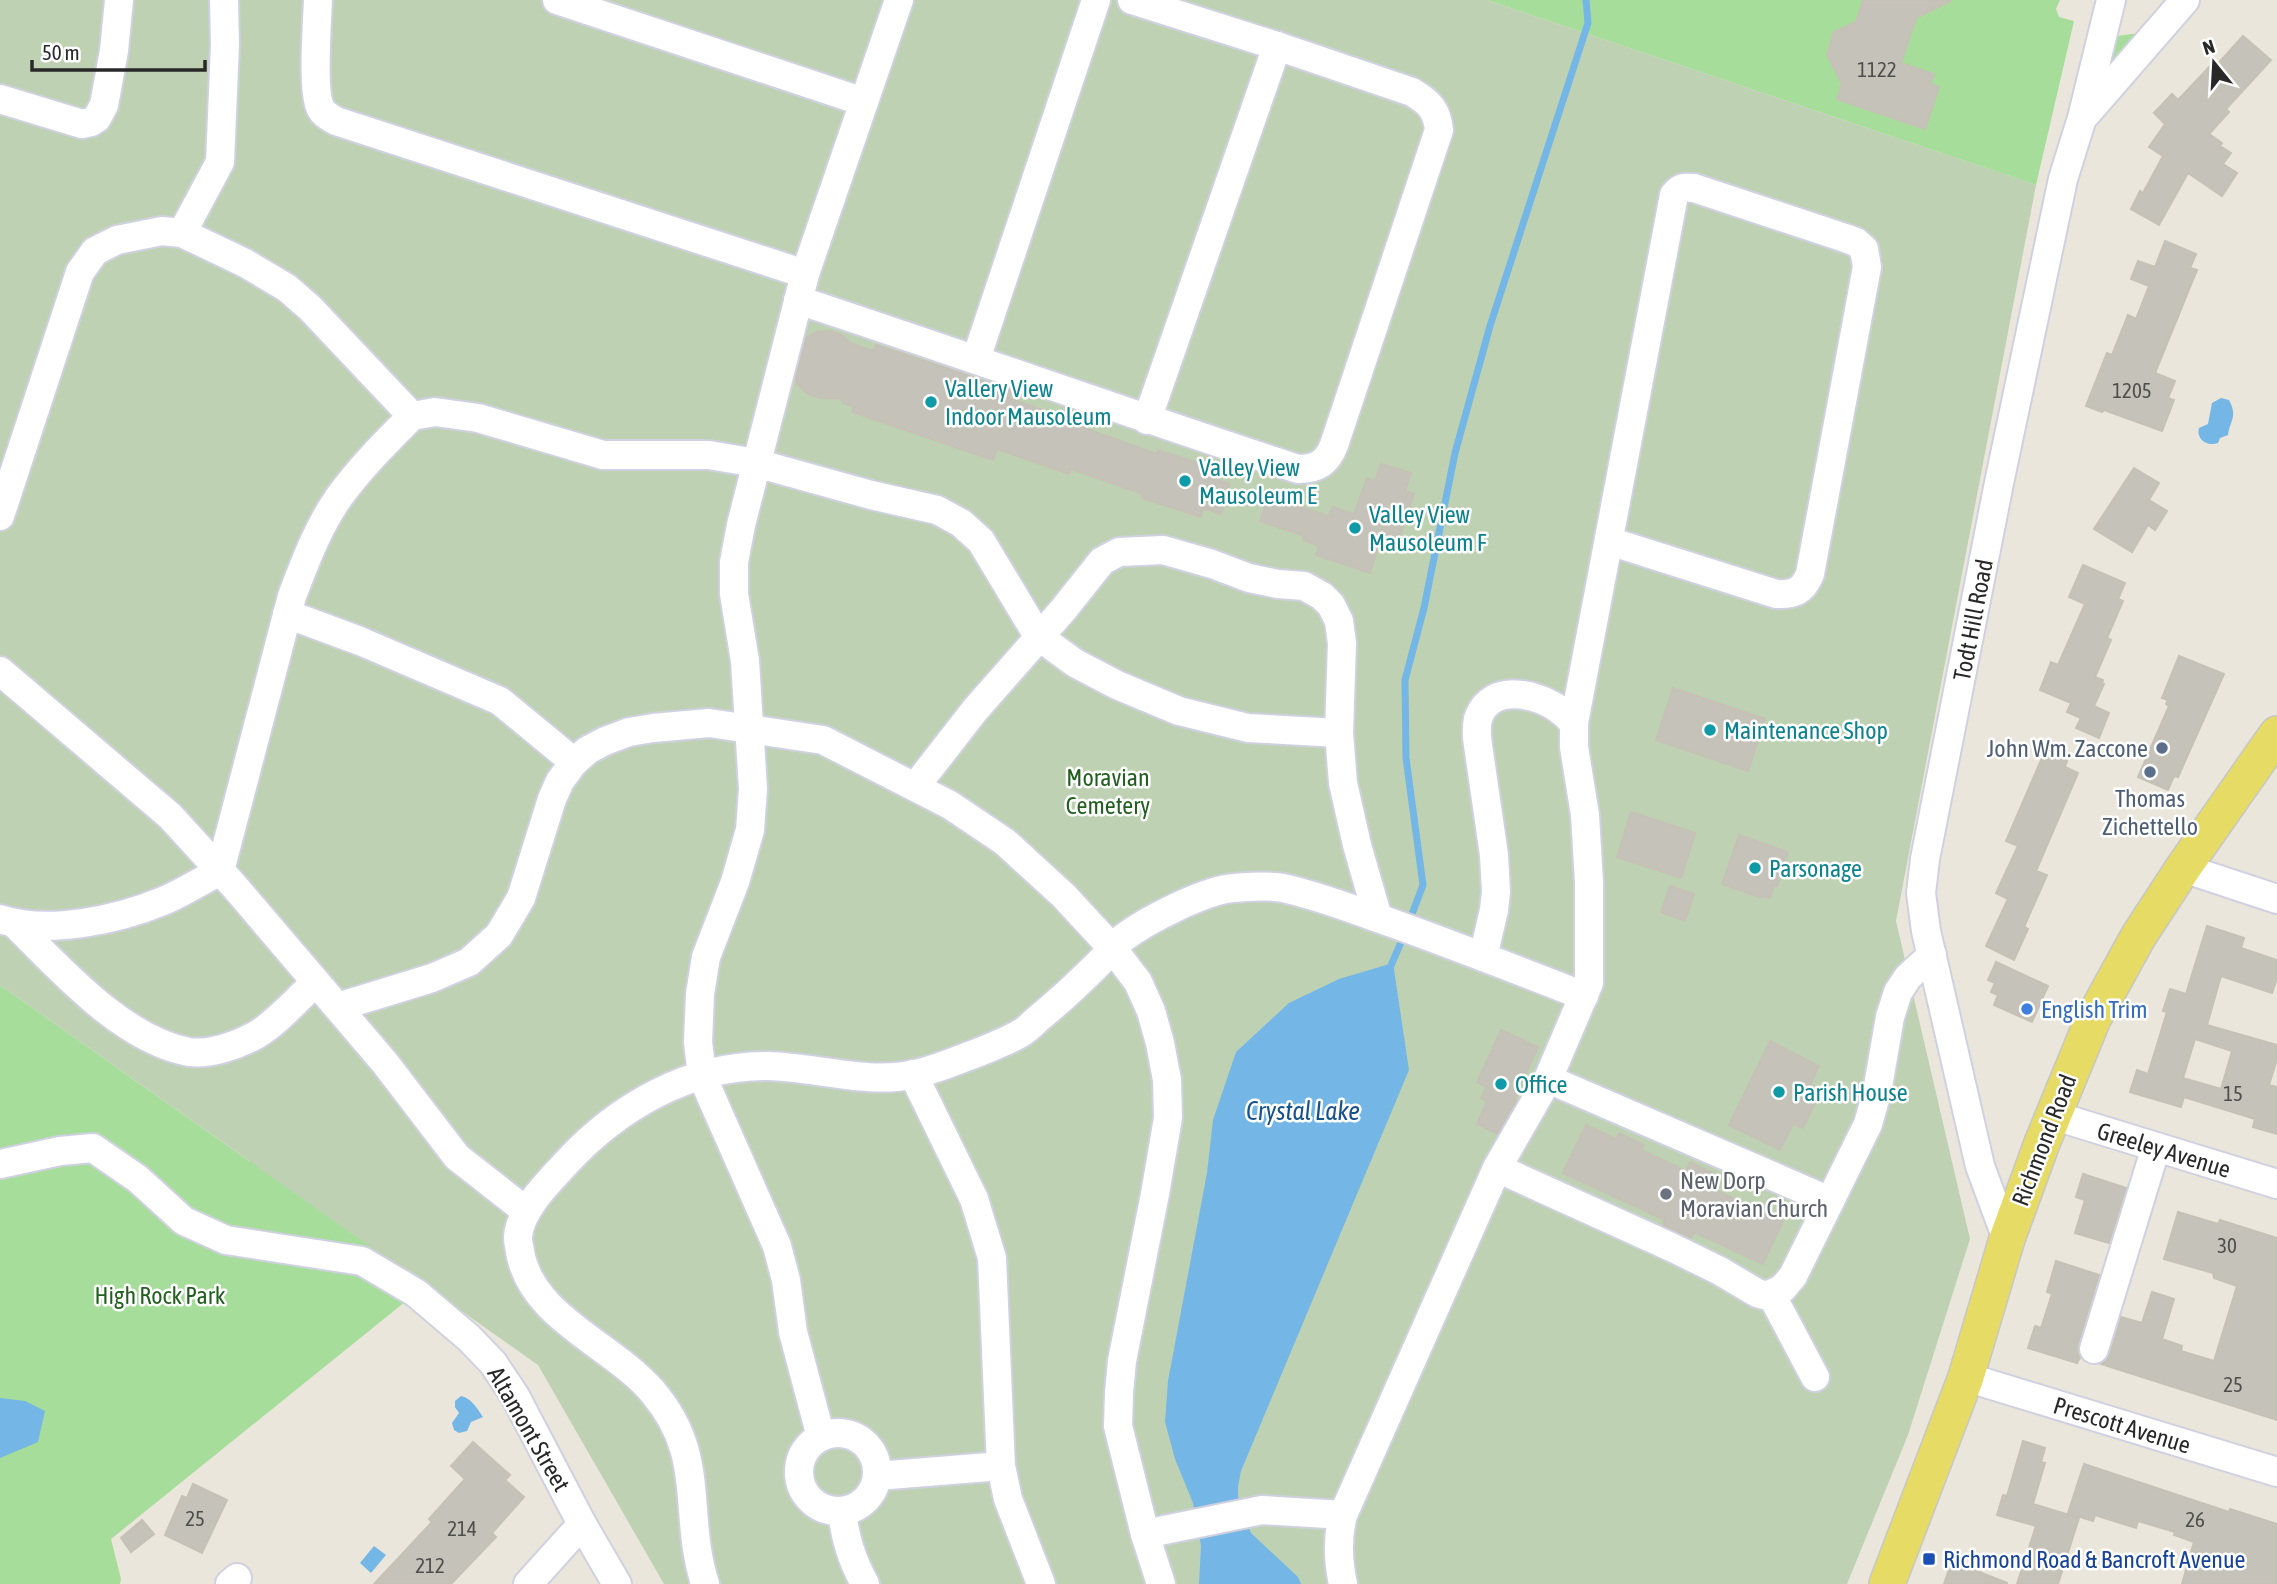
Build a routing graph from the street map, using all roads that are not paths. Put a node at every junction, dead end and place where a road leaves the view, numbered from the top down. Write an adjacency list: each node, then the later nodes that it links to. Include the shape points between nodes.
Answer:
1 (119, 0): 11 (street, via 114,51 97,118 82,124)
2 (224, 0): 14 (street, via 220,162)
3 (318, 0): 15 (street, via 317,100 336,121)
4 (557, 0): 12 (street)
5 (899, 0): 12 (street)
6 (1096, 0): 16 (street)
7 (1132, 0): 10 (street)
8 (2111, 0): 13 (street, Todt Hill Road)
9 (2185, 0): 13 (street)
10 (1277, 46): 18 (street); 18 (street, via 1412,92 1434,109 1438,119 1439,130 1334,445 1322,464 1298,468)
11 (0, 99)
12 (864, 102): 15 (street)
13 (2082, 118): 37 (street, Todt Hill Road, via 2063,179 1925,859 1921,893)
14 (182, 233): 17 (street, via 245,262 287,288); 20 (street, via 162,231 117,240 95,251 80,272)
15 (801, 287): 16 (street); 19 (street)
16 (976, 359): 18 (street)
17 (412, 416): 19 (street, via 435,412 478,418 603,455 709,455); 22 (street, via 368,459 338,499 309,552)
18 (1147, 420)
19 (755, 463): 23 (street, via 937,510 961,523 981,541); 26 (street, via 734,562)
20 (0, 516)
21 (1609, 541): 21 (street, via 1678,189 1694,188 1856,242 1864,249 1867,267 1806,584 1799,591 1776,594); 25 (street)
22 (287, 614): 29 (street, via 500,701); 32 (street)
23 (1038, 636): 27 (street, via 1075,663 1179,711 1248,728); 27 (street, via 1101,561 1119,552 1163,550 1249,578 1304,586 1331,605 1339,621); 30 (street)
24 (0, 671): 32 (street, via 170,817)
25 (1574, 723): 38 (street, via 1558,709 1515,694 1497,697 1477,719 1496,892); 40 (street, via 1589,882 1589,983)
26 (749, 728): 29 (street, via 709,723 641,730 605,741); 30 (street, via 823,740); 43 (street, via 751,830 706,957 698,1042)
27 (1339, 733): 35 (street, via 1343,783 1357,845)
28 (2277, 734): 31 (main road, Richmond Road)
29 (574, 762): 41 (street, via 552,799 521,898 499,935 469,962 432,978)
30 (915, 787): 36 (street, via 1005,842)
31 (2183, 869): 33 (street); 45 (main road, Richmond Road, via 2138,937 2093,1019)
32 (220, 871): 34 (street, via 164,901 119,916 70,924); 39 (street)
33 (2277, 899)
34 (8, 921): 39 (street, via 78,988 129,1026 164,1045 192,1052 221,1049 256,1034)
35 (1385, 921): 36 (street, via 1280,887 1229,888 1180,905); 38 (street)
36 (1113, 949): 42 (street, via 1022,1033); 64 (street, via 1138,982 1151,1011 1167,1080 1164,1143 1119,1393 1118,1426)
37 (1932, 955): 50 (street, via 1898,992 1867,1124); 52 (street, Todt Hill Road, via 1980,1166)
38 (1483, 957): 40 (street)
39 (316, 982): 41 (street)
40 (1584, 996): 44 (street)
41 (336, 1005): 51 (street, via 457,1157)
42 (914, 1074): 43 (street, via 874,1077 766,1066); 58 (street, via 974,1199 992,1258)
43 (702, 1076): 51 (street, via 641,1101 588,1139); 57 (street, via 777,1246 793,1332)
44 (1548, 1079): 48 (street); 50 (street)
45 (2052, 1115): 46 (street, Greeley Avenue); 52 (main road, Richmond Road)
46 (2156, 1147): 49 (street, Greeley Avenue); 54 (street)
47 (0, 1164): 63 (street, Altamont Street, via 93,1148 138,1179 184,1221 226,1240 362,1261 416,1293 493,1363)
48 (1497, 1168): 53 (street, via 1671,1247 1757,1293); 62 (street)
49 (2277, 1184)
50 (1829, 1201): 53 (street, via 1793,1276)
51 (526, 1211): 67 (street, via 517,1237 523,1268 536,1292 557,1315 630,1368 653,1392 681,1436)
52 (2007, 1240): 56 (main road, Richmond Road)
53 (1771, 1294): 55 (street)
54 (2094, 1349)
55 (1815, 1377)
56 (1966, 1377): 59 (street, Prescott Avenue); 72 (main road, Richmond Road)
57 (821, 1437): 60 (street, via 855,1437 873,1453); 61 (street, via 802,1456 800,1483 816,1504)
58 (1001, 1466): 60 (street); 69 (street, via 1008,1499)
59 (2277, 1472)
60 (877, 1476): 61 (street, via 870,1496)
61 (842, 1511): 68 (street, via 844,1535)
62 (1343, 1515): 64 (street, via 1262,1510); 71 (street, via 1339,1567)
63 (582, 1524): 65 (street); 66 (street, Altamont Street)
64 (1145, 1535): 70 (street)
65 (528, 1584)
66 (617, 1584)
67 (705, 1584)
68 (865, 1584)
69 (1041, 1584)
70 (1161, 1584)
71 (1343, 1584)
72 (1887, 1584)

